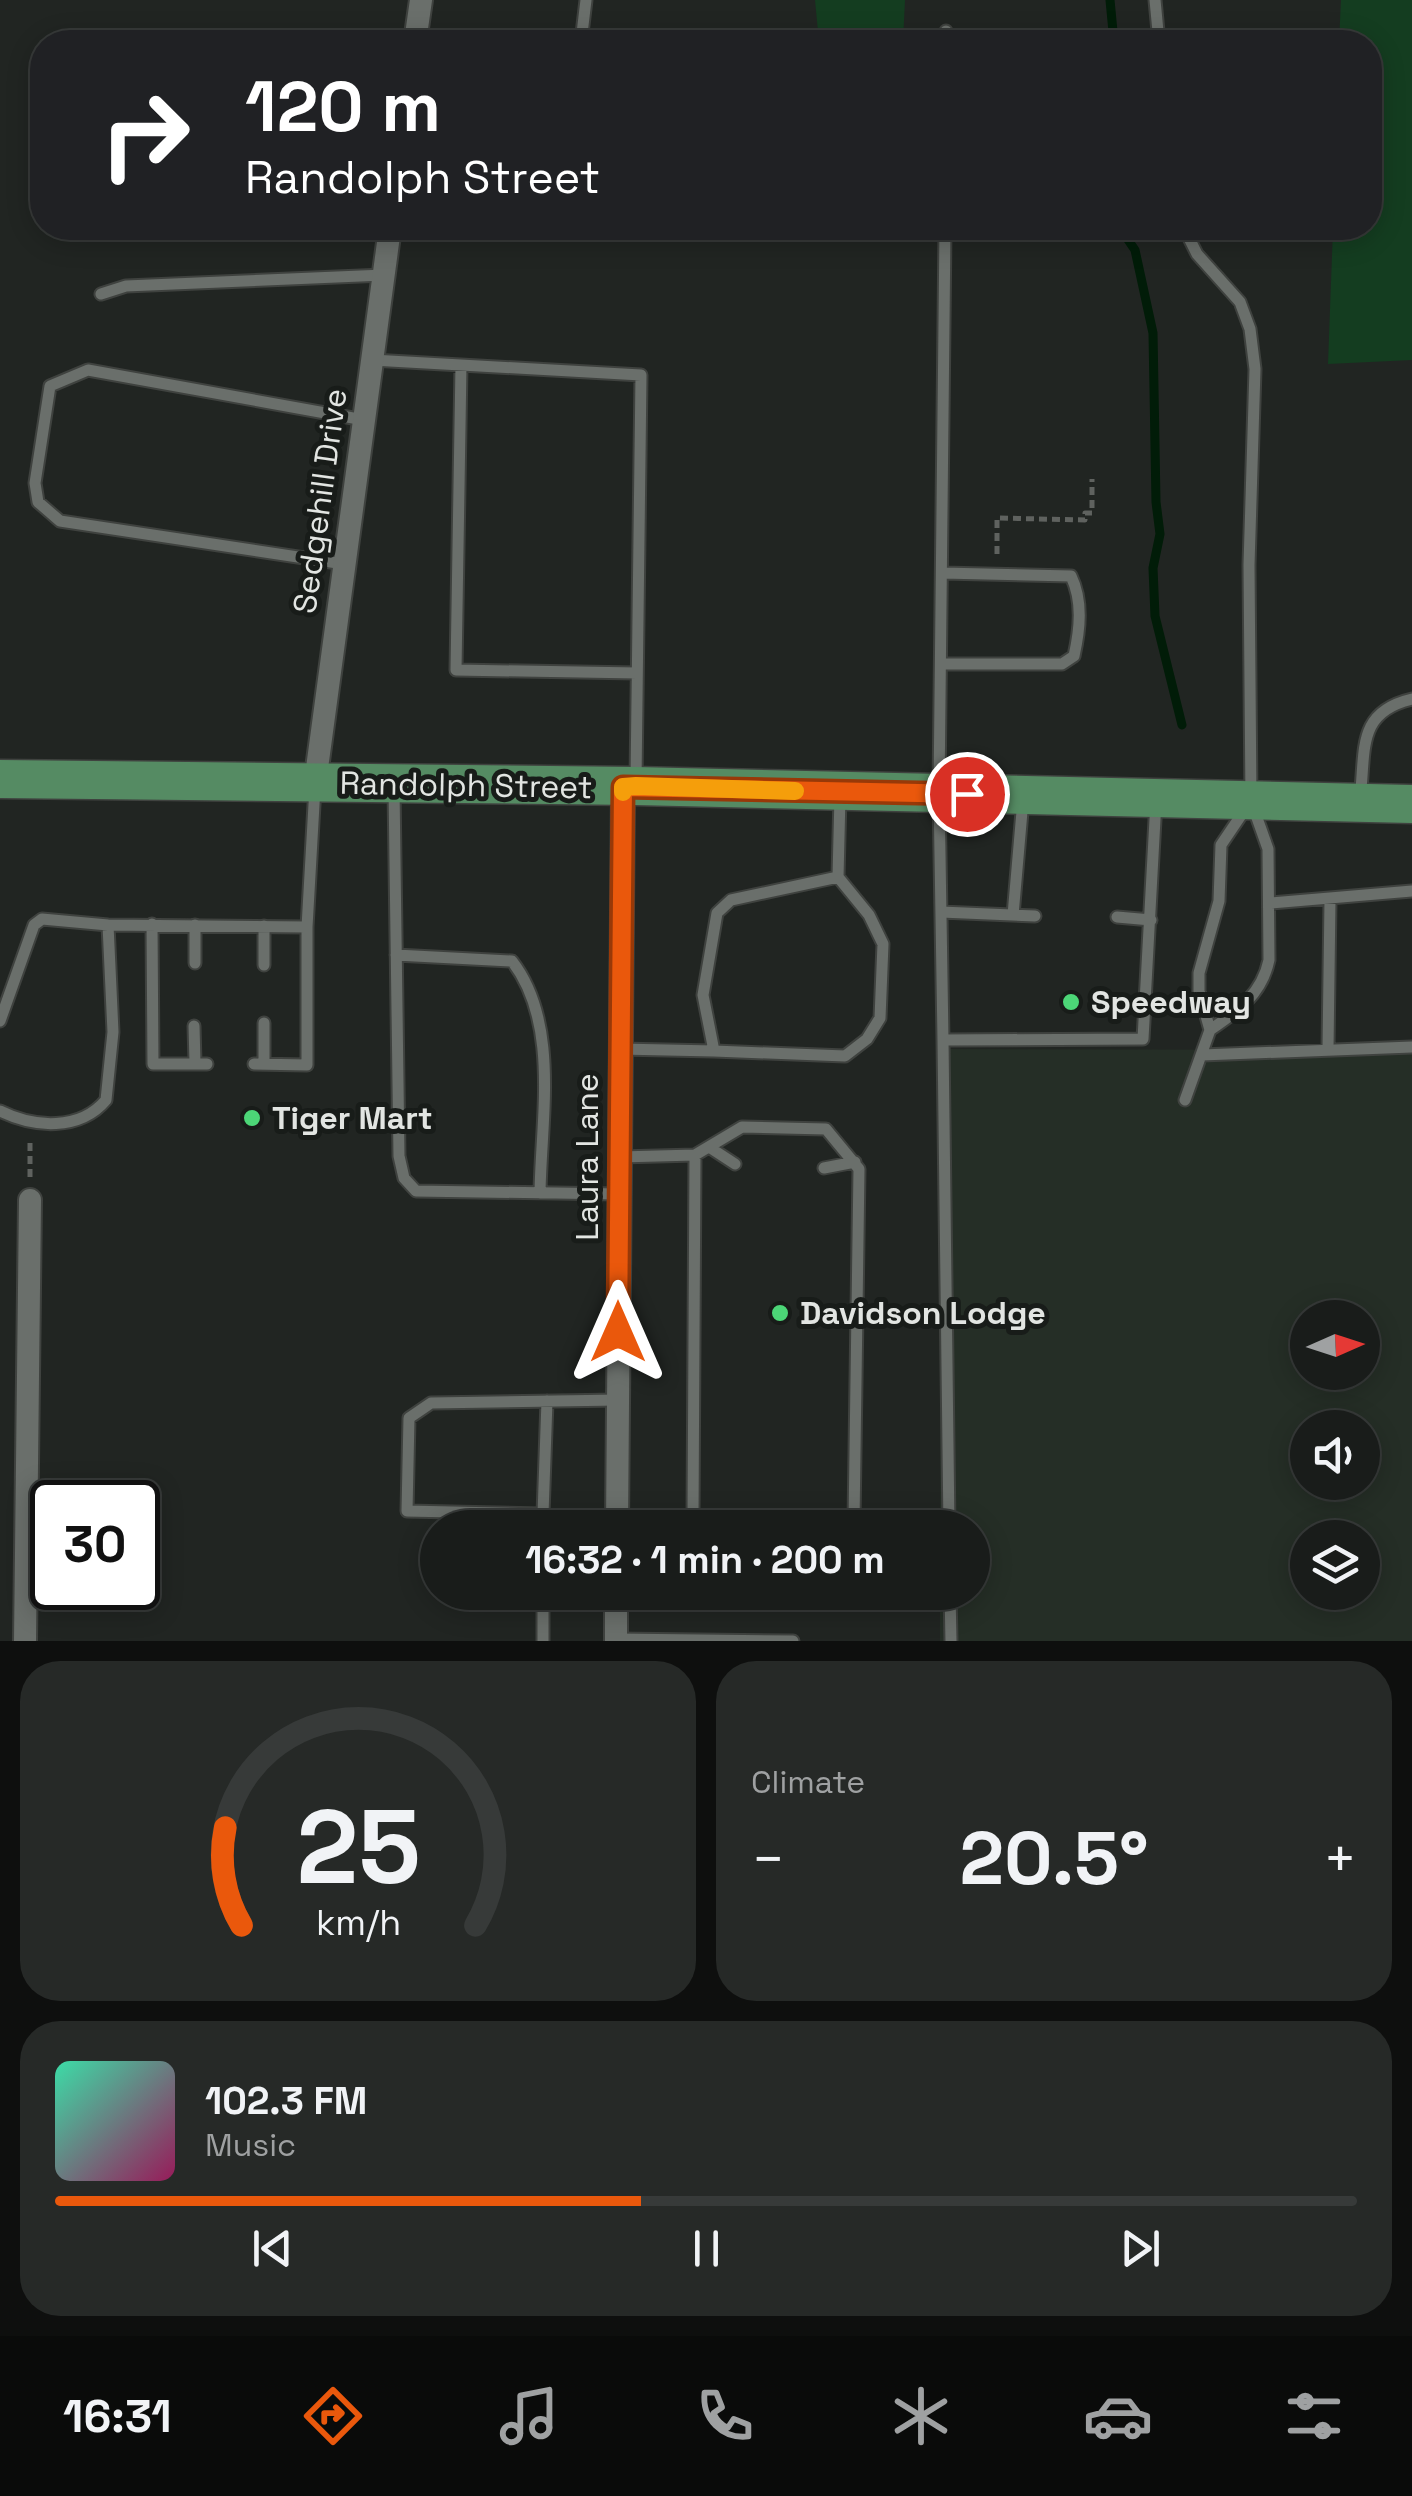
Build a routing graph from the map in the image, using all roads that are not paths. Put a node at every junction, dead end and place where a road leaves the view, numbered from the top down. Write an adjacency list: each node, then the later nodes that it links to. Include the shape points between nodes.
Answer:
1 (420, 0): 4 (street)
2 (586, 0): 5 (lane)
3 (1155, 0): 6 (lane)
4 (416, 30)
5 (582, 30)
6 (1158, 30)
7 (388, 240): 10 (street, Sedgehill Drive)
8 (945, 240): 16 (lane)
9 (1190, 240): 28 (lane, via 1240,302 1256,369)
10 (384, 275): 11 (lane, via 126,286); 12 (street, Sedgehill Drive)
11 (101, 294)
12 (372, 360): 13 (lane); 14 (street, Sedgehill Drive)
13 (461, 366): 18 (lane, via 641,376); 18 (lane, via 456,670)
14 (364, 420): 15 (street, Sedgehill Drive); 15 (lane, via 88,370 50,386 35,483 38,502 60,520)
15 (344, 564): 21 (street, Sedgehill Drive)
16 (943, 573): 17 (lane); 17 (lane, via 1071,576 1080,632 1074,656 1062,664)
17 (941, 664): 25 (lane)
18 (636, 674): 23 (lane)
19 (1412, 699): 29 (lane, via 1386,705 1374,717)
20 (0, 779): 21 (main road, Randolph Street)
21 (315, 782): 22 (main road, Randolph Street); 44 (lane)
22 (394, 784): 23 (main road, Randolph Street); 45 (lane)
23 (629, 787): 24 (main road, Randolph Street); 55 (street, Laura Lane)
24 (840, 792): 25 (main road, Randolph Street); 31 (lane)
25 (939, 792): 26 (main road, Randolph Street); 35 (lane)
26 (1024, 795): 27 (main road, Randolph Street); 36 (lane)
27 (1156, 798): 28 (main road, Randolph Street); 39 (lane)
28 (1250, 801): 29 (main road, Randolph Street); 34 (lane, via 1268,849); 51 (lane, via 1222,845 1219,901 1198,973)
29 (1360, 803): 30 (main road, Randolph Street)
30 (1412, 804)
31 (838, 876): 56 (lane, via 731,900 717,913 703,994); 56 (lane, via 870,914 883,944 880,1018 867,1038 845,1056)
32 (1412, 891): 33 (lane)
33 (1330, 900): 34 (lane); 54 (lane)
34 (1271, 903): 51 (lane, via 1265,978 1243,1008)
35 (940, 912): 36 (lane); 52 (lane)
36 (1014, 915): 37 (lane)
37 (1035, 916)
38 (1117, 917): 39 (lane)
39 (1151, 920): 52 (lane, via 1142,1040)
40 (152, 924): 41 (lane); 42 (lane); 50 (lane, via 153,1064 201,1064)
41 (108, 925): 48 (lane, via 77,919 34,925); 59 (lane, via 113,1032 106,1100 79,1122 30,1122)
42 (195, 925): 43 (lane); 46 (lane)
43 (264, 926): 44 (lane); 47 (lane)
44 (307, 927): 49 (lane, via 307,1064 259,1064)
45 (396, 955): 66 (lane, via 512,961 527,980 542,1032); 66 (lane, via 404,1178 416,1191)
46 (195, 963)
47 (264, 964)
48 (0, 1021)
49 (264, 1023)
50 (194, 1026)
51 (1210, 1030): 57 (lane)
52 (943, 1040): 75 (lane)
53 (1412, 1048): 54 (lane)
54 (1328, 1049): 57 (lane)
55 (620, 1050): 56 (lane); 62 (street, Laura Lane)
56 (714, 1051)
57 (1202, 1054): 58 (lane)
58 (1185, 1100)
59 (0, 1112)
60 (709, 1147): 61 (lane); 63 (lane, via 742,1127 826,1129); 64 (lane)
61 (695, 1155): 62 (lane); 73 (lane)
62 (620, 1157): 67 (street, Laura Lane)
63 (855, 1162): 65 (lane); 74 (lane)
64 (735, 1164)
65 (824, 1168)
66 (540, 1193): 67 (lane)
67 (619, 1194): 69 (street, Laura Lane)
68 (30, 1200): 82 (street)
69 (618, 1400): 70 (lane); 72 (street, Laura Lane)
70 (548, 1401): 71 (lane); 76 (lane, via 430,1403 409,1418 407,1511)
71 (543, 1510)
72 (616, 1510)
73 (694, 1510)
74 (854, 1510)
75 (950, 1510)
76 (420, 1512)
77 (543, 1610): 83 (lane)
78 (616, 1610): 80 (street)
79 (950, 1610): 85 (lane)
80 (616, 1640): 81 (lane)
81 (684, 1640): 84 (lane)
82 (25, 1641)
83 (543, 1641)
84 (793, 1641)
85 (951, 1641)

